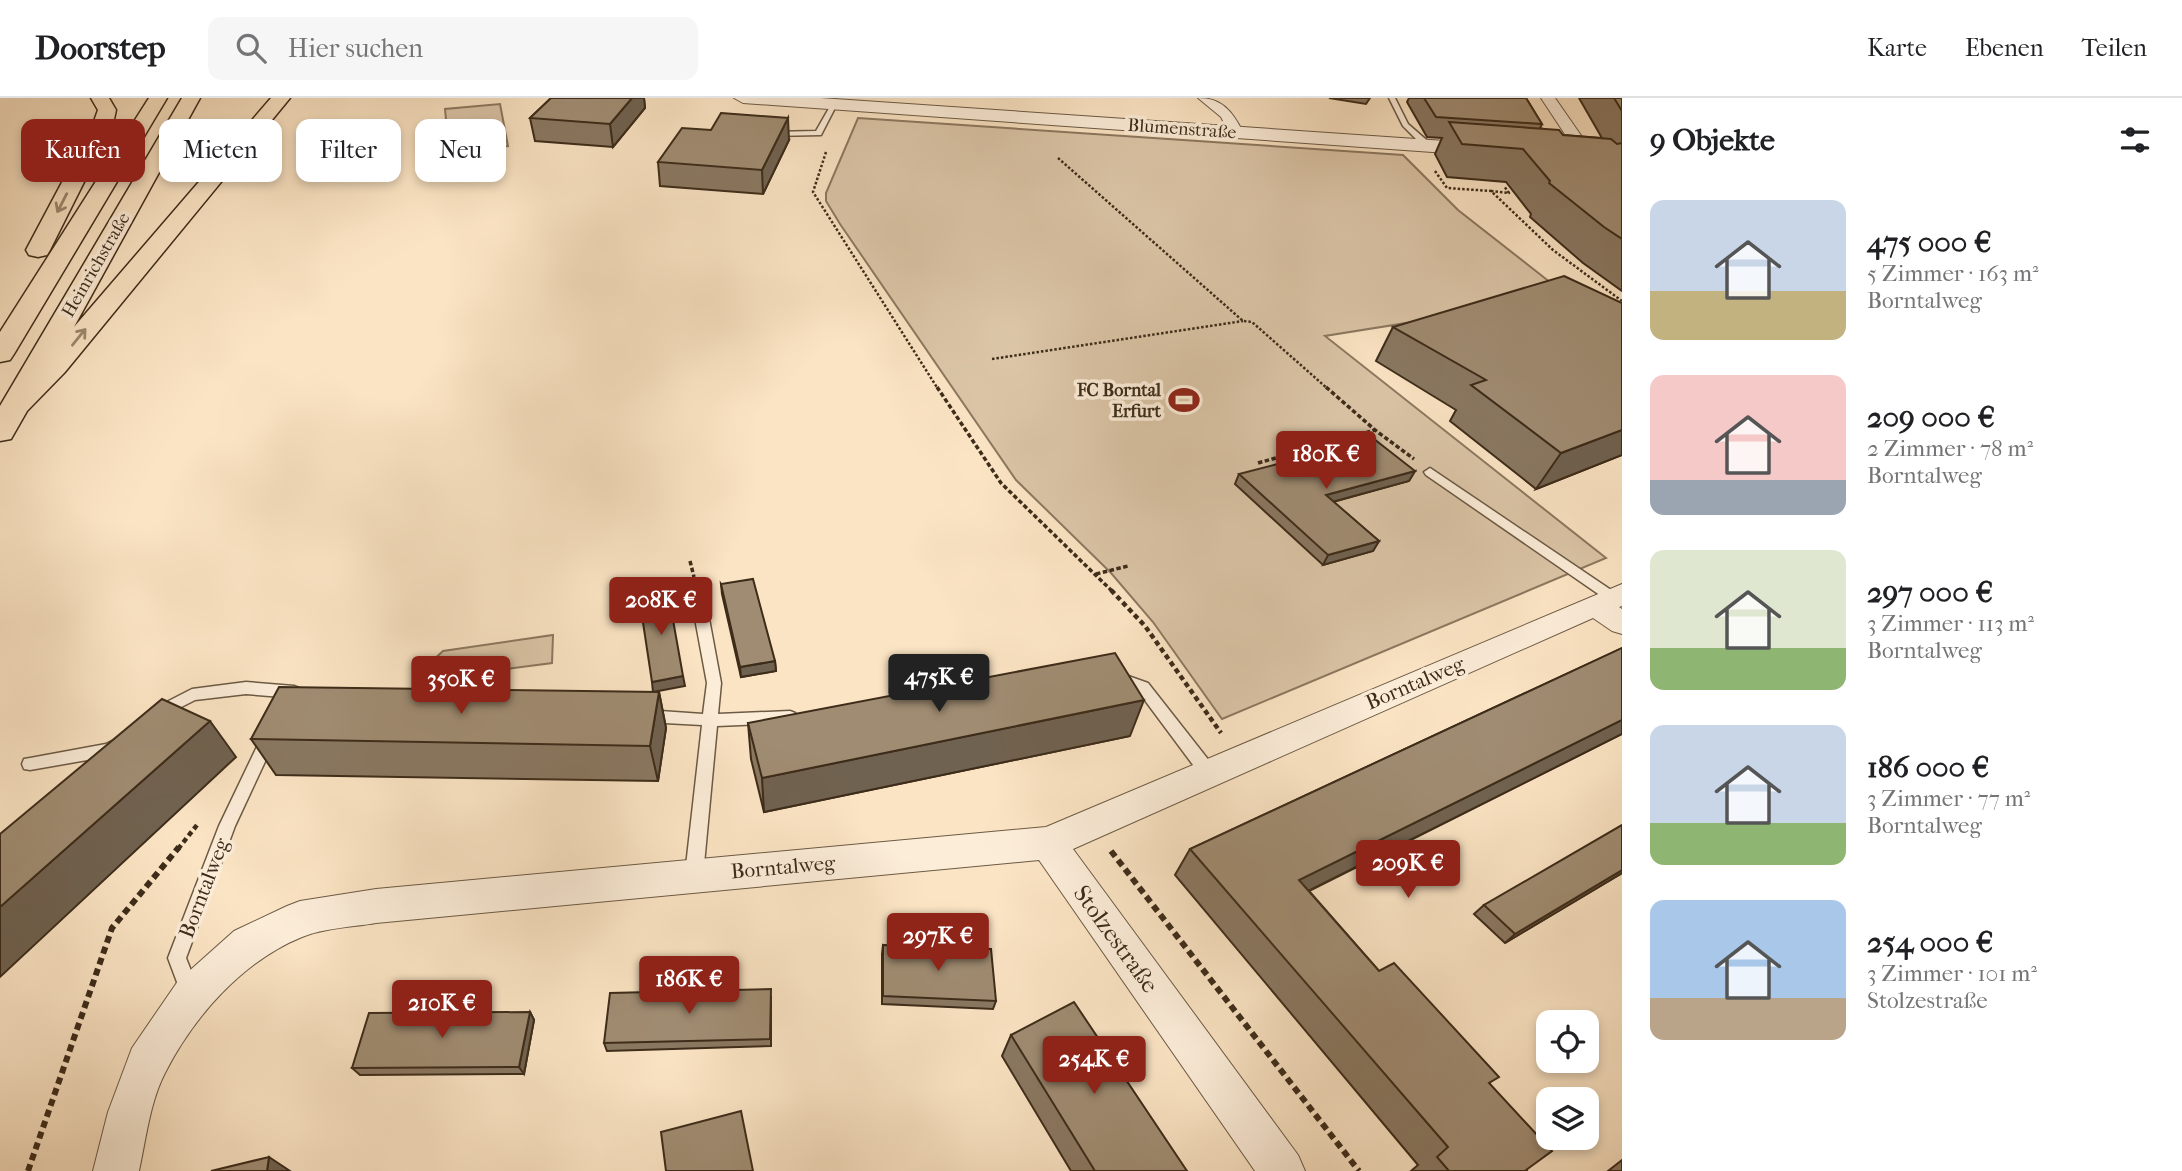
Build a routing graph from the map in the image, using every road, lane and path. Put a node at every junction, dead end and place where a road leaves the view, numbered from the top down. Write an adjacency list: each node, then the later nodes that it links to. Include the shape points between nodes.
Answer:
1 (100, 98): 20 (highway, one-way to 20, via 107,110 103,124 18,291)
2 (158, 98): 20 (highway, Heinrichstraße)
3 (191, 98): 24 (highway, Heinrichstraße)
4 (281, 98): 24 (highway, one-way to 4, via 55,366)
5 (743, 98): 9 (street, Blumenstraße)
6 (1205, 98): 10 (street, via 1227,115)
7 (1392, 98): 12 (lane, via 1405,125)
8 (1548, 98): 16 (street)
9 (840, 104): 10 (street, Blumenstraße); 11 (lane, via 818,133); 30 (path, via 813,192 1001,483)
10 (1235, 132): 12 (street, Blumenstraße)
11 (765, 134)
12 (1428, 146): 13 (street, Blumenstraße); 18 (path, via 1425,157 1447,188)
13 (1508, 151)
14 (1561, 155): 16 (street)
15 (1058, 158): 21 (path)
16 (1598, 160)
17 (1517, 187): 18 (path, via 1504,186 1509,193)
18 (1491, 191): 19 (path, via 1513,217 1564,261)
19 (1622, 301)
20 (33, 304): 22 (highway, Heinrichstraße)
21 (1244, 321): 23 (path); 25 (path, via 1252,322)
22 (0, 354)
23 (992, 359)
24 (16, 405): 26 (highway, Heinrichstraße)
25 (1376, 430): 27 (path); 28 (path)
26 (0, 432)
27 (1258, 463)
28 (1430, 471): 32 (lane)
29 (1128, 566): 30 (path)
30 (1096, 574): 41 (path, via 1145,626)
31 (698, 597): 38 (lane, via 714,682)
32 (1613, 605): 41 (street, Borntalweg)
33 (1104, 674): 43 (lane, via 1143,687)
34 (288, 709): 37 (lane, via 309,693 246,688 192,695)
35 (809, 714): 38 (lane)
36 (634, 715): 38 (lane)
37 (145, 720)
38 (710, 720): 46 (lane)
39 (274, 725): 44 (lane, Borntalweg)
40 (127, 735): 42 (lane, via 110,750)
41 (1240, 760): 43 (street, Borntalweg)
42 (30, 764)
43 (1208, 772): 45 (street, Borntalweg)
44 (227, 827): 47 (lane, Borntalweg, via 177,958); 48 (path, via 204,817 112,928)
45 (1048, 844): 46 (street, Borntalweg); 50 (street, Stolzestraße); 51 (path, via 1113,852)
46 (694, 875): 47 (street, Borntalweg, via 376,906 300,919 248,944)
47 (192, 995): 49 (street, via 147,1063)
48 (28, 1171)
49 (116, 1171)
50 (1282, 1171)
51 (1359, 1171)

